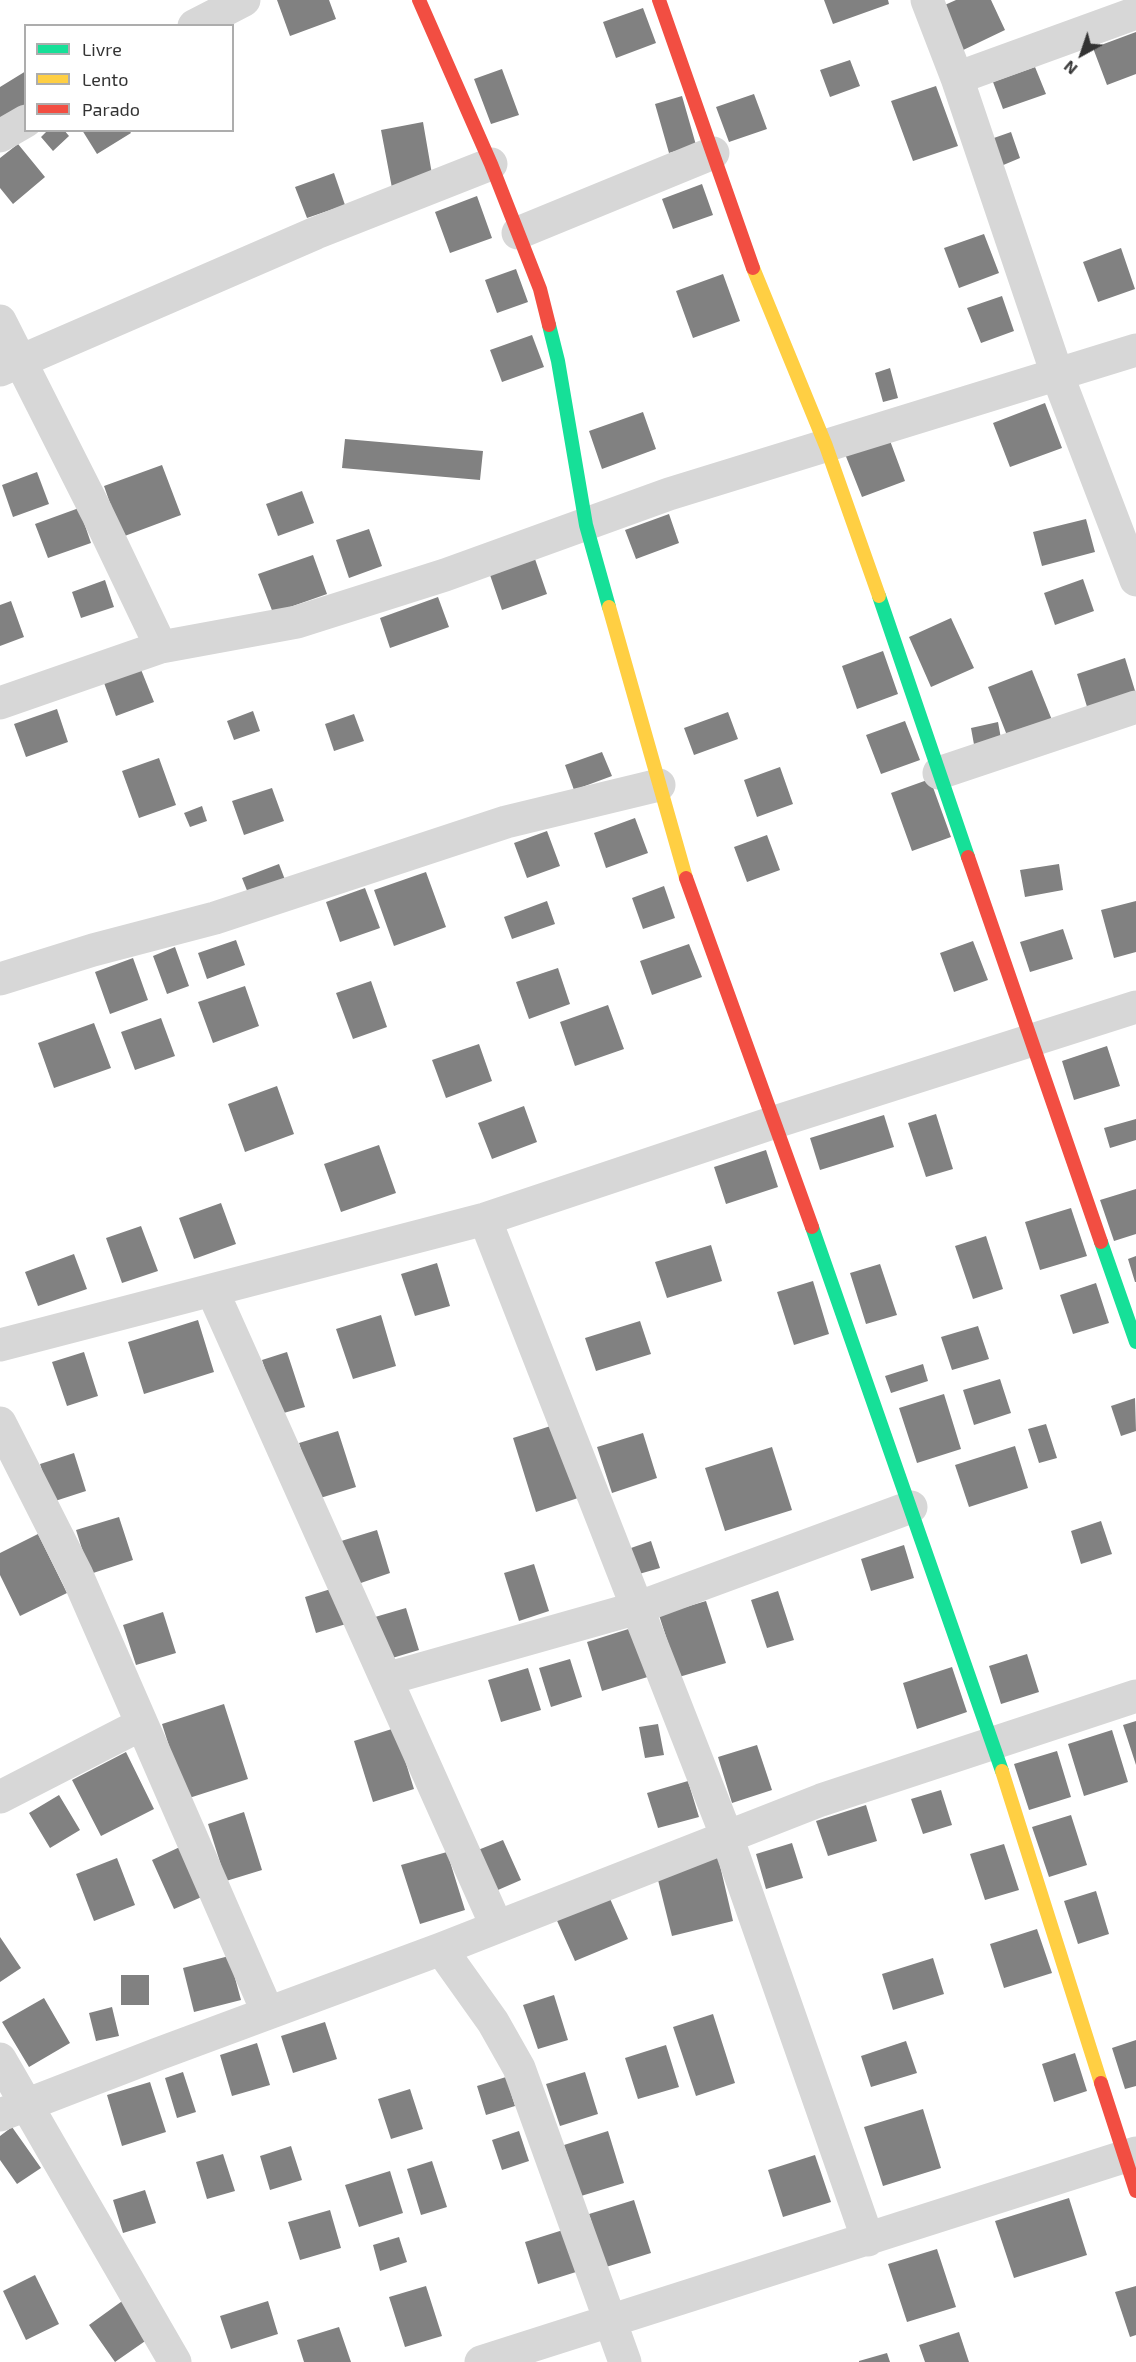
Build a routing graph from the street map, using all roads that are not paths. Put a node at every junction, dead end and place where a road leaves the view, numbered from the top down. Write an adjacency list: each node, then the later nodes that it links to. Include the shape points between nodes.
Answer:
1 (243, 0): 6 (street)
2 (419, 0): 11 (street)
3 (659, 0): 10 (street)
4 (927, 0): 7 (street)
5 (1136, 13): 7 (street)
6 (198, 24)
7 (957, 78): 16 (street)
8 (24, 123): 9 (street)
9 (0, 136)
10 (712, 153): 12 (street); 17 (street, via 758,283)
11 (491, 164): 12 (street); 15 (street, via 316,233)
12 (518, 233): 18 (street, via 540,289 558,361)
13 (0, 321): 15 (street)
14 (1136, 350): 16 (street)
15 (10, 365): 20 (street)
16 (1057, 374): 17 (street); 19 (street)
17 (826, 446): 18 (street, via 669,494); 23 (street)
18 (586, 525): 20 (street, via 297,622); 24 (street)
19 (1136, 580)
20 (160, 647): 21 (street)
21 (0, 703)
22 (1136, 707): 23 (street)
23 (939, 773): 27 (street)
24 (659, 785): 25 (street, via 506,822 215,918); 28 (street, via 691,896)
25 (0, 979)
26 (1136, 1007): 27 (street)
27 (1031, 1041): 28 (street); 31 (street)
28 (776, 1122): 29 (street); 34 (street)
29 (485, 1219): 30 (street); 35 (street)
30 (212, 1290): 32 (street); 36 (street)
31 (1136, 1342)
32 (0, 1346)
33 (0, 1424): 38 (street, via 77,1575)
34 (911, 1507): 35 (street); 39 (street)
35 (637, 1608): 36 (street); 41 (street)
36 (386, 1679): 42 (street)
37 (1136, 1696): 39 (street)
38 (142, 1724): 40 (street); 44 (street)
39 (993, 1743): 41 (street, via 821,1800); 47 (street)
40 (0, 1797)
41 (727, 1837): 42 (street); 49 (street)
42 (497, 1927): 43 (street)
43 (441, 1949): 44 (street); 50 (street, via 493,2022 519,2068)
44 (268, 2013): 46 (street)
45 (0, 2059): 46 (street)
46 (13, 2110): 51 (street)
47 (1130, 2155): 48 (street); 49 (street)
48 (1136, 2191)
49 (868, 2240): 50 (street)
50 (609, 2320): 52 (street); 53 (street)
51 (175, 2362)
52 (482, 2362)
53 (625, 2362)

